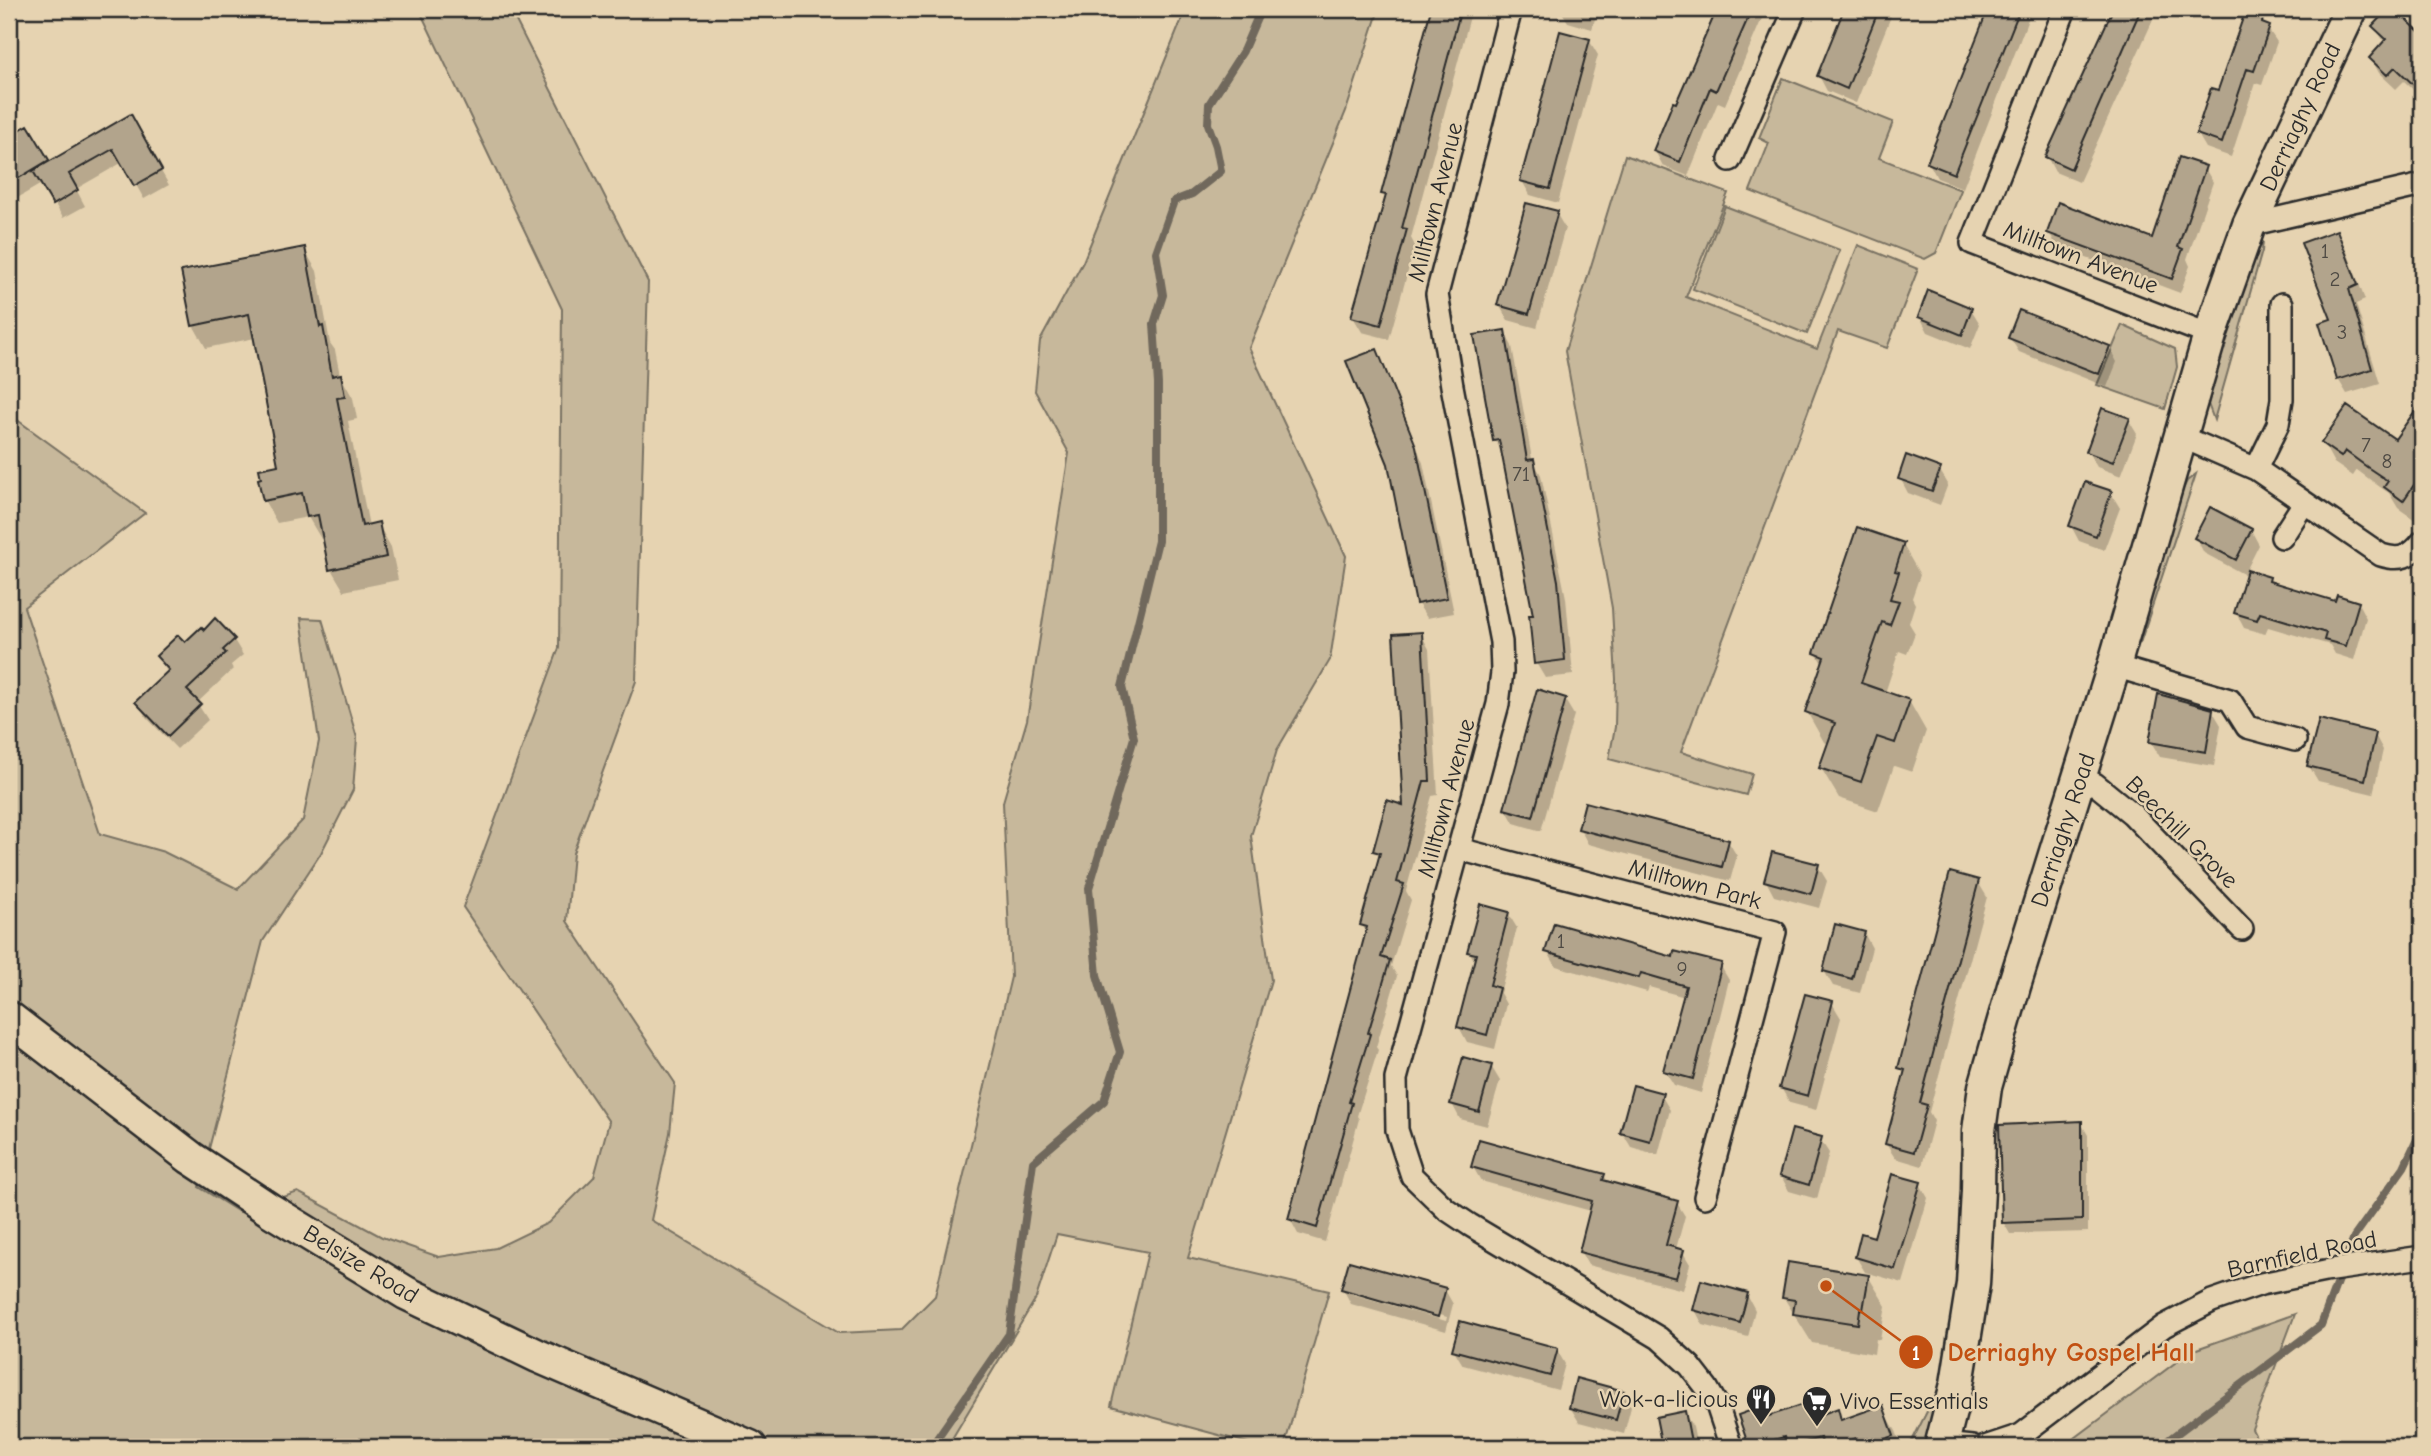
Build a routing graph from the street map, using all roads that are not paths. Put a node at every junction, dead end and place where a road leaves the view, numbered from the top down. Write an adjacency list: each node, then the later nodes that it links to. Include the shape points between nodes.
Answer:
1 (1511, 9): 18 (street, Milltown Avenue, via 1437,294 1501,642 1498,704)
2 (1795, 9): 5 (street)
3 (2065, 9): 9 (street, Milltown Avenue, via 1972,243)
4 (2351, 9): 7 (street, Derriaghy Road)
5 (1730, 160)
6 (2422, 185): 7 (street, Derriaghy Road)
7 (2249, 225): 9 (street, Derriaghy Road)
8 (2282, 304): 11 (street, via 2282,400 2277,424)
9 (2210, 335): 10 (street, Derriaghy Road)
10 (2180, 436): 11 (street); 15 (street, Derriaghy Road)
11 (2256, 469): 12 (street)
12 (2304, 503): 13 (street); 14 (street, via 2381,555 2396,560 2412,554)
13 (2282, 537)
14 (2422, 542)
15 (2113, 666): 16 (street, via 2230,700 2247,727); 17 (street, Derriaghy Road)
16 (2295, 740)
17 (2080, 777): 19 (street, Beechill Grove, via 2132,814); 23 (street, Derriaghy Road, via 1985,1087 1973,1284)
18 (1459, 849): 21 (street, Milltown Park, via 1775,932); 25 (street, Milltown Avenue, via 1396,1079 1397,1130 1412,1176 1462,1220 1659,1338 1707,1388)
19 (2242, 929)
20 (9, 1018): 24 (street, Belsize Road, via 191,1158 406,1293 538,1356)
21 (1705, 1197)
22 (2422, 1257): 26 (street, Barnfield Road, via 2261,1284 2212,1301 2164,1326 2021,1435)
23 (1952, 1446)
24 (750, 1447)
25 (1731, 1447)
26 (1985, 1447)

